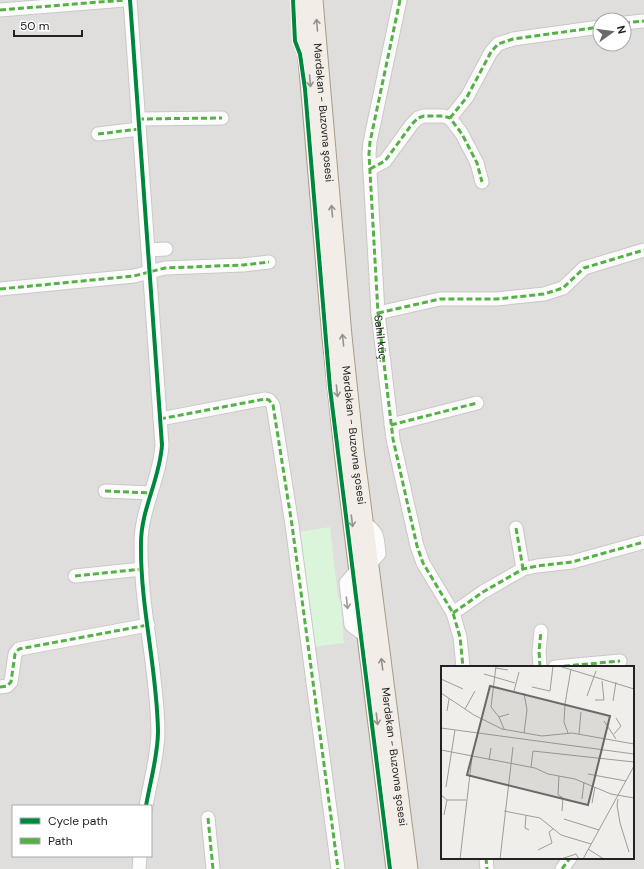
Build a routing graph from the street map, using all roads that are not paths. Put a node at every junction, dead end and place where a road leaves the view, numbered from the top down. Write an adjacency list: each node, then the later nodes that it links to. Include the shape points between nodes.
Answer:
1 (125, 0): 6 (street)
2 (130, 0): 12 (street)
3 (302, 0): 30 (main road, Mərdəkan - Buzovna şosesi, one-way to 30, via 330,330)
4 (314, 0): 30 (main road, Mərdəkan - Buzovna şosesi, one-way to 4, via 365,522 343,336)
5 (400, 0): 14 (street, Sahil küç., via 370,142)
6 (0, 10)
7 (644, 21): 8 (street)
8 (632, 22)
9 (592, 28): 11 (street, via 513,39 498,44 491,52 467,97)
10 (222, 118): 12 (street)
11 (450, 118): 14 (street, via 418,118 385,161); 15 (street, via 473,152)
12 (139, 124): 13 (street); 17 (street)
13 (98, 134)
14 (370, 169): 22 (street, Sahil küç.)
15 (482, 182)
16 (166, 249): 17 (street)
17 (148, 250): 20 (street)
18 (644, 250): 22 (street, via 584,268 563,288 544,294 497,299 440,300)
19 (268, 262): 20 (street)
20 (149, 271): 21 (street, via 134,276); 24 (street)
21 (0, 289)
22 (378, 313): 25 (street, Sahil küç.)
23 (477, 403): 25 (street)
24 (160, 419): 27 (street, via 161,455); 49 (street, via 265,400 269,400 273,405 292,525)
25 (391, 425): 34 (street, Sahil küç., via 417,546)
26 (105, 491): 27 (street)
27 (151, 493): 31 (street, via 142,523)
28 (516, 528): 32 (street)
29 (644, 542): 32 (street, via 572,562)
30 (364, 566): 50 (main road, Mərdəkan - Buzovna şosesi, one-way to 50, via 366,636); 51 (main road, Mərdəkan - Buzovna şosesi, one-way to 30)
31 (142, 569): 33 (street); 35 (street)
32 (523, 569): 34 (street)
33 (75, 576)
34 (453, 613): 38 (street, Sahil küç., via 460,637)
35 (148, 625): 41 (street, via 18,649 11,682); 42 (street, via 158,732)
36 (541, 631): 39 (street)
37 (620, 661): 40 (street)
38 (463, 666)
39 (540, 666)
40 (566, 666)
41 (0, 687)
42 (146, 805)
43 (208, 818): 48 (street)
44 (140, 857): 47 (street)
45 (486, 859): 52 (street)
46 (569, 859): 53 (street)
47 (138, 869)
48 (213, 869)
49 (338, 869)
50 (395, 869)
51 (409, 869)
52 (487, 869)
53 (562, 869)

